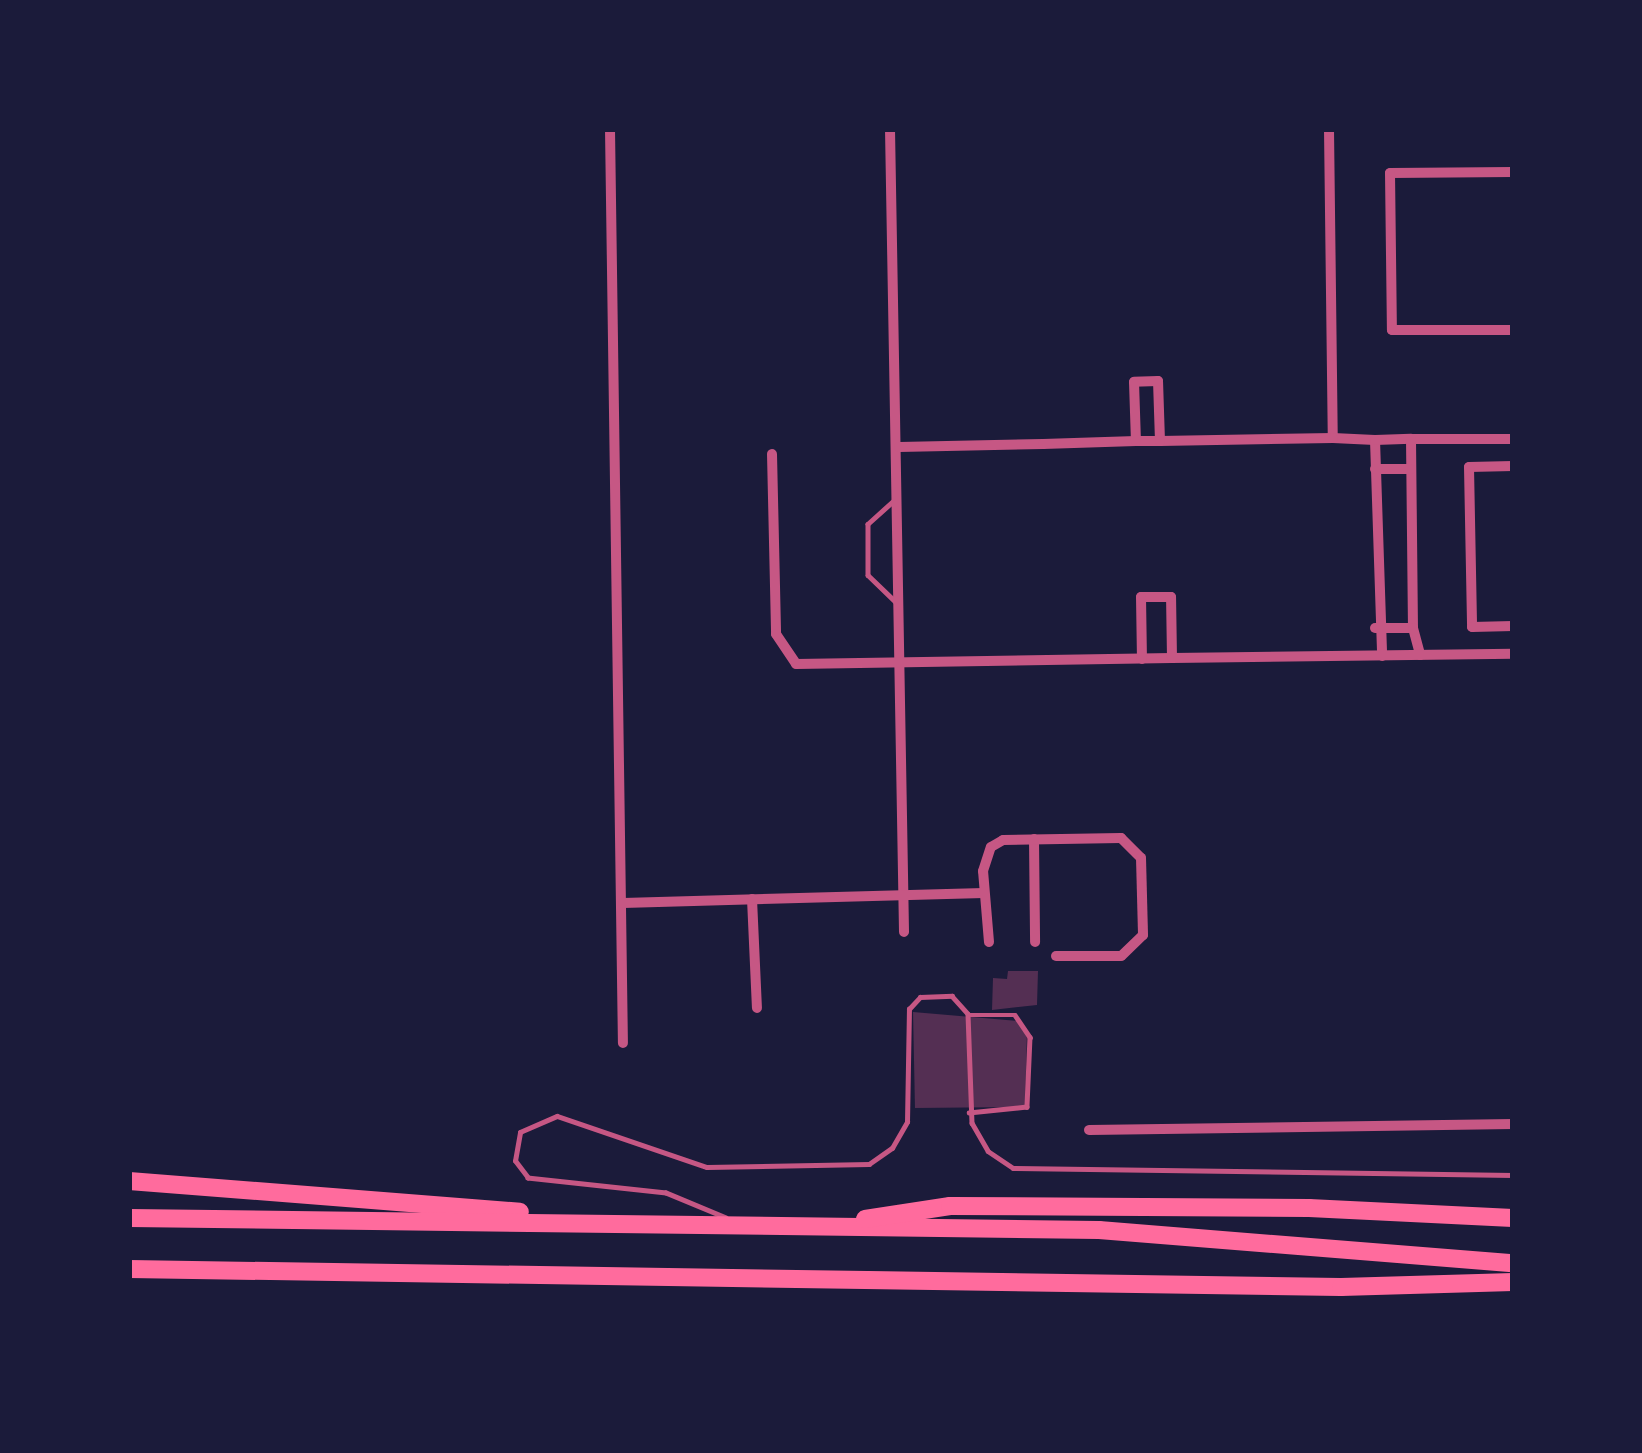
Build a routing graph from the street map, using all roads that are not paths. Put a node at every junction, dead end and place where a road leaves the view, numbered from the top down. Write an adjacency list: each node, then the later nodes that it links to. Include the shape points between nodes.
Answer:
1 (610, 129): 32 (street)
2 (890, 129): 12 (street)
3 (1330, 129): 6 (street)
4 (1513, 172): 5 (street, via 1390,173 1392,330)
5 (1513, 330)
6 (1333, 438): 9 (street); 11 (street)
7 (1411, 439): 8 (street); 9 (street); 16 (street)
8 (1513, 439)
9 (1375, 440): 15 (street)
10 (1136, 441): 11 (street); 11 (street, via 1134,382 1158,381); 12 (street)
11 (1160, 441)
12 (899, 447): 17 (street)
13 (772, 454): 27 (street, via 782,651 813,669)
14 (1513, 466): 19 (street, via 1469,466 1472,627)
15 (1375, 469): 16 (street); 20 (street)
16 (1411, 469): 21 (street)
17 (900, 496): 18 (street); 18 (lane, via 868,524 868,575)
18 (901, 605): 27 (street)
19 (1513, 626)
20 (1375, 628): 21 (street); 24 (street)
21 (1413, 628): 23 (street)
22 (1513, 654): 23 (street)
23 (1420, 655): 24 (street)
24 (1382, 656): 26 (street)
25 (1142, 658): 26 (street); 26 (street, via 1141,597 1171,596); 27 (street)
26 (1172, 658)
27 (901, 665): 30 (street)
28 (1034, 839): 29 (street, via 991,847); 35 (street); 36 (street, via 1121,838 1141,858 1142,935 1121,956)
29 (984, 893): 30 (street); 34 (street)
30 (904, 896): 31 (street); 33 (street)
31 (752, 899): 32 (street); 37 (street)
32 (623, 903): 39 (street)
33 (904, 932)
34 (989, 942)
35 (1035, 942)
36 (1056, 956)
37 (758, 1008)
38 (969, 1016): 40 (lane); 40 (lane, via 1015,1016 1030,1037 1027,1107); 48 (lane, via 952,996 913,1002 907,1122 892,1148 859,1167 687,1163 557,1116 520,1132 515,1162 528,1178 666,1193)
39 (623, 1043)
40 (969, 1113): 43 (lane, via 995,1158 1033,1172)
41 (1513, 1124): 42 (street)
42 (1089, 1130)
43 (1513, 1175)
44 (129, 1181): 47 (highway)
45 (129, 1218): 47 (highway)
46 (1513, 1218): 49 (highway, via 1309,1208 950,1207)
47 (572, 1220): 48 (highway)
48 (735, 1224): 49 (highway)
49 (842, 1226): 50 (highway, via 1099,1230)
50 (1513, 1263)
51 (129, 1269): 52 (highway, via 1341,1287)
52 (1513, 1282)

